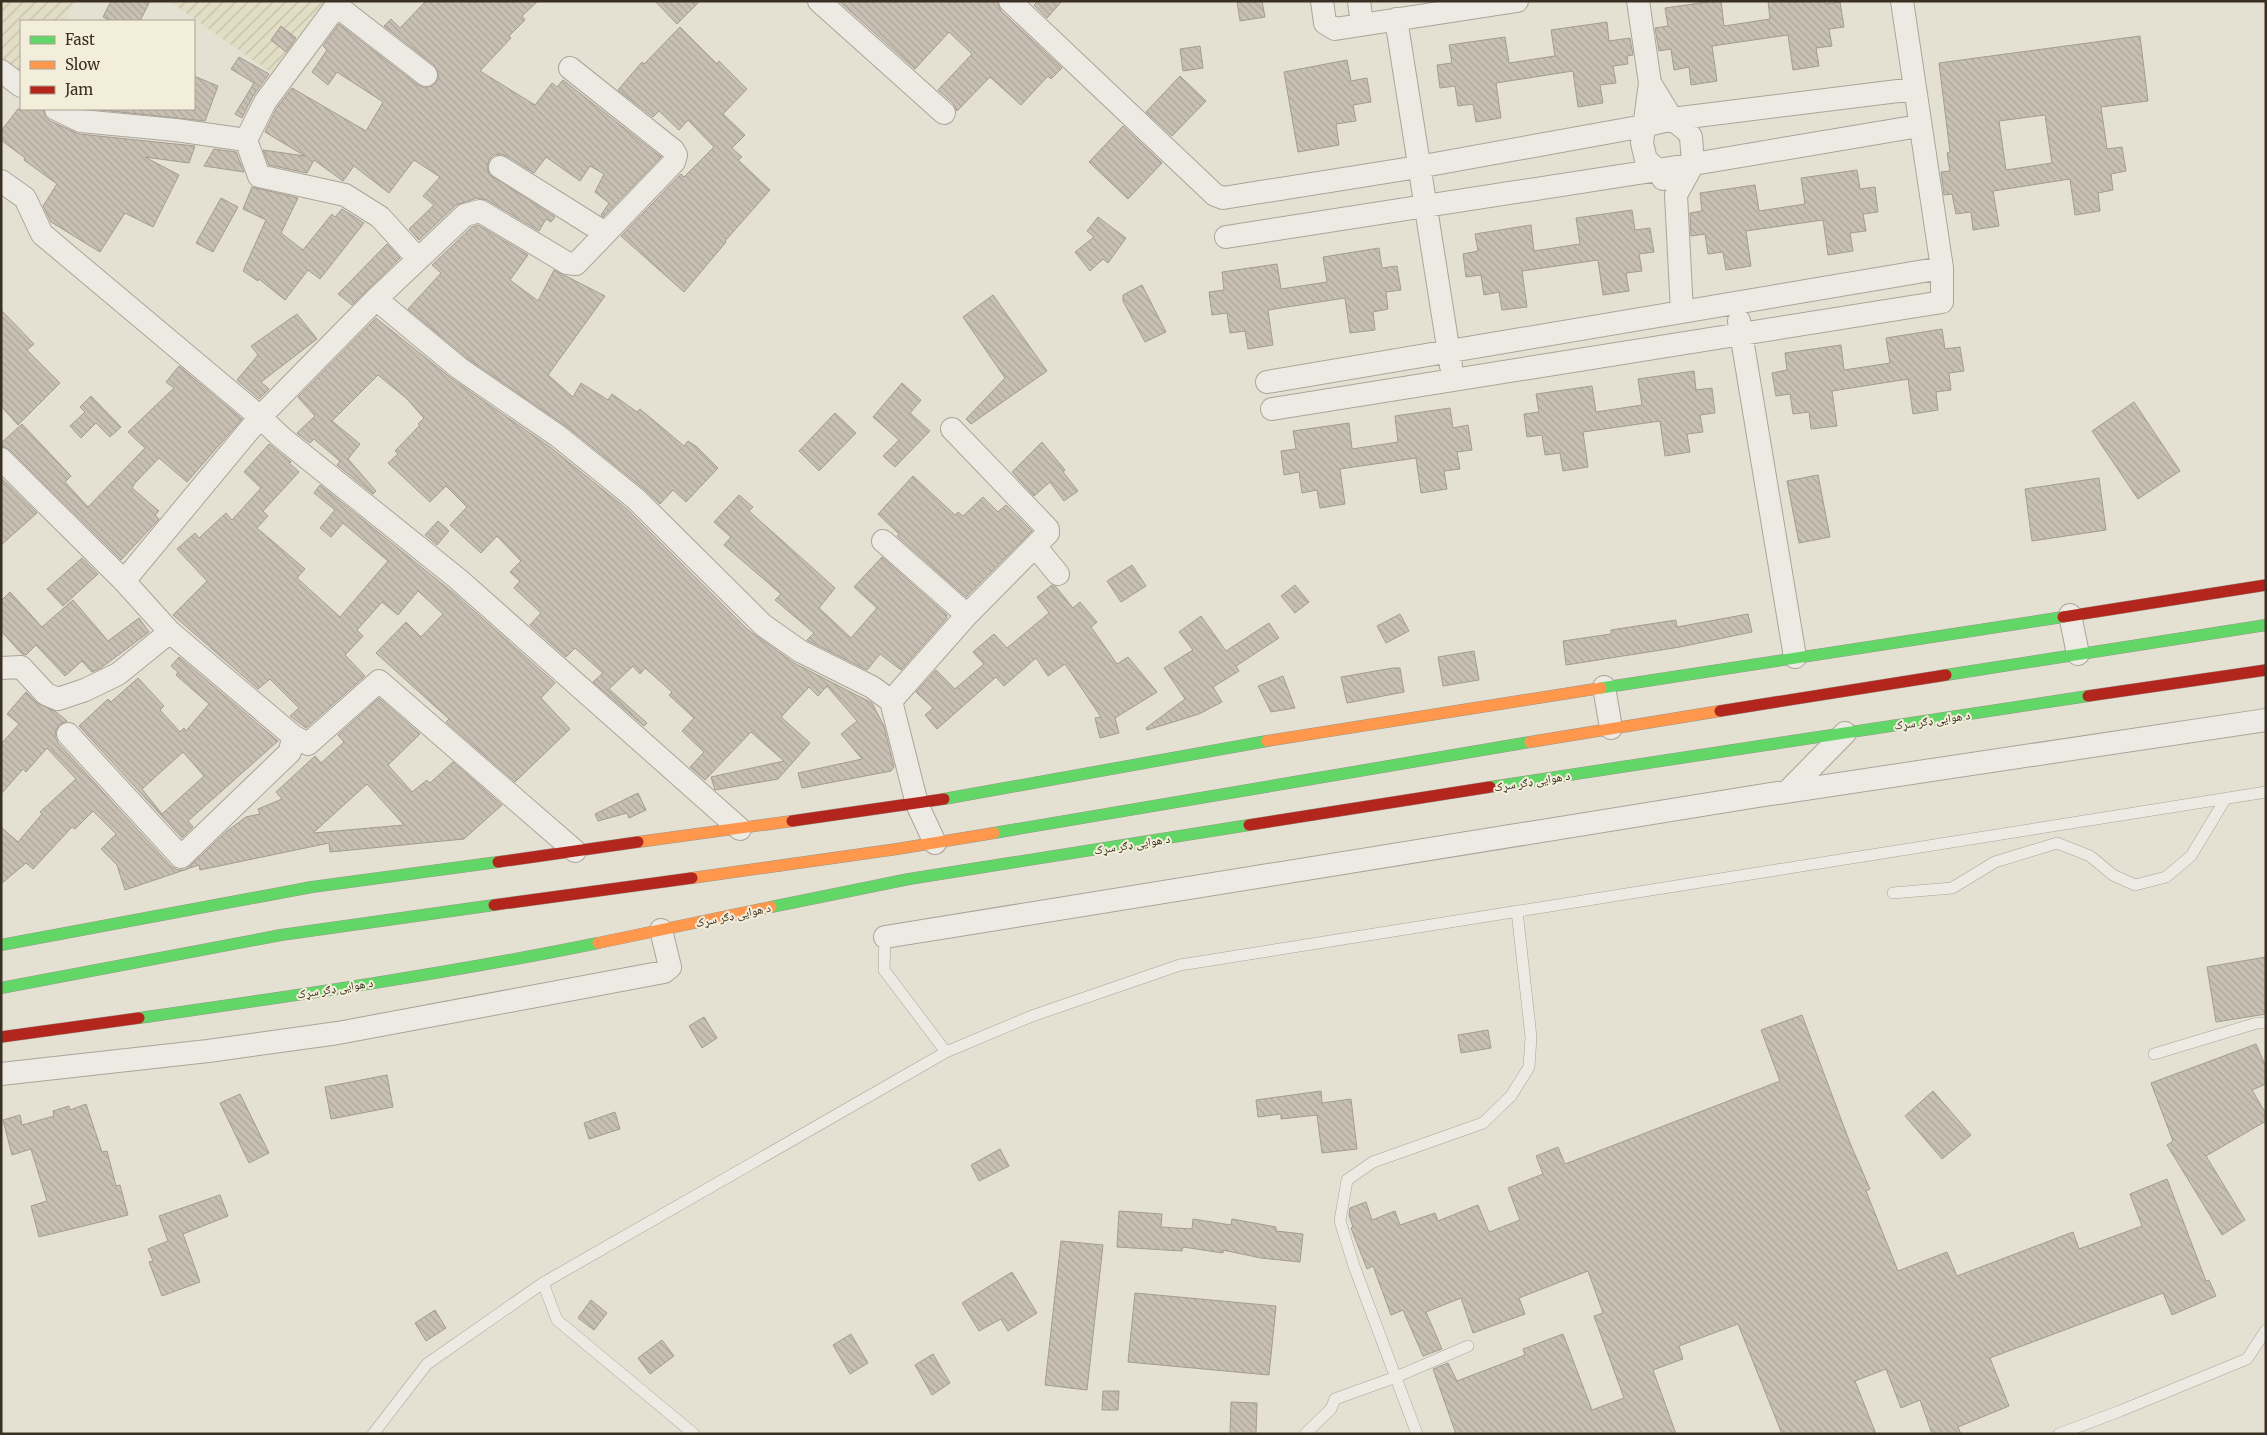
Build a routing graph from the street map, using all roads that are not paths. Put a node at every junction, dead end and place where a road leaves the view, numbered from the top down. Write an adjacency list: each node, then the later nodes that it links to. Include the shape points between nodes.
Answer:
1 (820, 1): 18 (street)
2 (1010, 1): 25 (street, via 1215,195 1223,198)
3 (1322, 1): 10 (street, via 1325,23 1335,29)
4 (1358, 1): 10 (street)
5 (1517, 1): 9 (street)
6 (1638, 1): 14 (street)
7 (1902, 1): 16 (street)
8 (338, 4): 13 (street); 22 (street, via 265,102)
9 (1396, 19): 10 (street); 25 (street)
10 (1362, 24)
11 (570, 68): 30 (street, via 676,155 674,162)
12 (1, 71): 15 (street)
13 (426, 75)
14 (1650, 83): 19 (street); 20 (street)
15 (20, 85)
16 (1914, 89): 19 (street); 21 (street)
17 (58, 110): 22 (street, via 81,121)
18 (944, 113)
19 (1672, 119): 20 (street); 23 (street, via 1691,137)
20 (1644, 126): 25 (street); 26 (street, via 1642,143 1646,160)
21 (1919, 126): 23 (street); 33 (street)
22 (246, 140): 32 (street, via 259,176 345,195 380,216)
23 (1693, 164): 26 (street); 28 (street)
24 (500, 167): 30 (street)
25 (1418, 167): 29 (street)
26 (1658, 170): 28 (street); 29 (street)
27 (1, 181): 42 (street, via 24,198 42,234)
28 (1676, 196): 36 (street)
29 (1424, 206): 31 (street); 38 (street)
30 (605, 233): 32 (street, via 582,260 576,264 567,263 480,211 459,220)
31 (1226, 237)
32 (418, 259): 34 (street)
33 (1942, 268): 35 (street); 37 (street, via 1942,302)
34 (376, 299): 42 (street); 59 (street, via 460,368 558,436 636,499 763,625 800,651 872,687)
35 (1736, 303): 36 (street); 37 (street)
36 (1682, 312): 38 (street)
37 (1742, 335): 39 (street); 55 (street)
38 (1448, 352): 39 (street); 40 (street)
39 (1453, 381): 41 (street)
40 (1267, 382)
41 (1272, 409)
42 (260, 417): 48 (street); 69 (street, via 458,580)
43 (952, 429): 46 (street, via 1048,529)
44 (1, 459): 48 (street)
45 (883, 541): 50 (street)
46 (1035, 546): 47 (street); 50 (street)
47 (1058, 574)
48 (124, 580): 53 (street)
49 (2266, 585): 51 (main road)
50 (967, 615): 59 (street)
51 (2070, 615): 54 (street); 55 (main road)
52 (2266, 625): 54 (main road, via 2227,636)
53 (170, 632): 56 (street, via 118,674 58,699 46,694 20,667); 64 (street)
54 (2078, 654): 61 (main road)
55 (1796, 657): 58 (main road)
56 (1, 668)
57 (2266, 670): 62 (main road, د هوایی ډګر سړک, via 2232,671)
58 (1604, 687): 61 (street); 68 (main road, via 1302,735)
59 (891, 701): 68 (street)
60 (2266, 720): 65 (street)
61 (1610, 728): 70 (main road)
62 (1845, 732): 65 (street); 74 (main road, د هوایی ډګر سړک, via 909,879)
63 (68, 734): 64 (street, via 181,857 290,752)
64 (293, 736): 71 (street, via 308,744 379,682)
65 (1788, 791): 75 (street)
66 (2266, 792): 67 (lane)
67 (2226, 798): 72 (lane, via 2191,856 2166,877 2135,885 2113,875 2090,856 2057,842 1996,862 1952,888); 73 (lane)
68 (917, 804): 69 (main road); 70 (street)
69 (740, 829): 71 (main road)
70 (935, 843): 77 (main road, via 281,935)
71 (575, 851): 76 (main road, via 312,887)
72 (1893, 893)
73 (1516, 911): 80 (lane, via 1180,965 1032,1016); 86 (lane, via 1532,1037 1529,1067 1511,1096 1483,1123 1373,1162 1347,1180 1340,1221)
74 (661, 930): 79 (main road, د هوایی ډګر سړک, via 544,954); 82 (street, via 670,967 664,972 338,1033)
75 (885, 937): 80 (lane, via 884,970)
76 (1, 945)
77 (1, 988)
78 (2266, 1023): 81 (lane)
79 (1, 1037)
80 (946, 1052): 83 (lane)
81 (2154, 1054)
82 (1, 1074)
83 (543, 1283): 87 (lane, via 427,1364); 88 (lane, via 557,1320)
84 (2266, 1330): 91 (lane, via 2248,1359)
85 (1468, 1346): 86 (lane)
86 (1396, 1377): 89 (lane, via 1335,1399 1331,1409); 90 (lane)
87 (373, 1434)
88 (694, 1434)
89 (1305, 1434)
90 (1417, 1434)
91 (2059, 1434)

